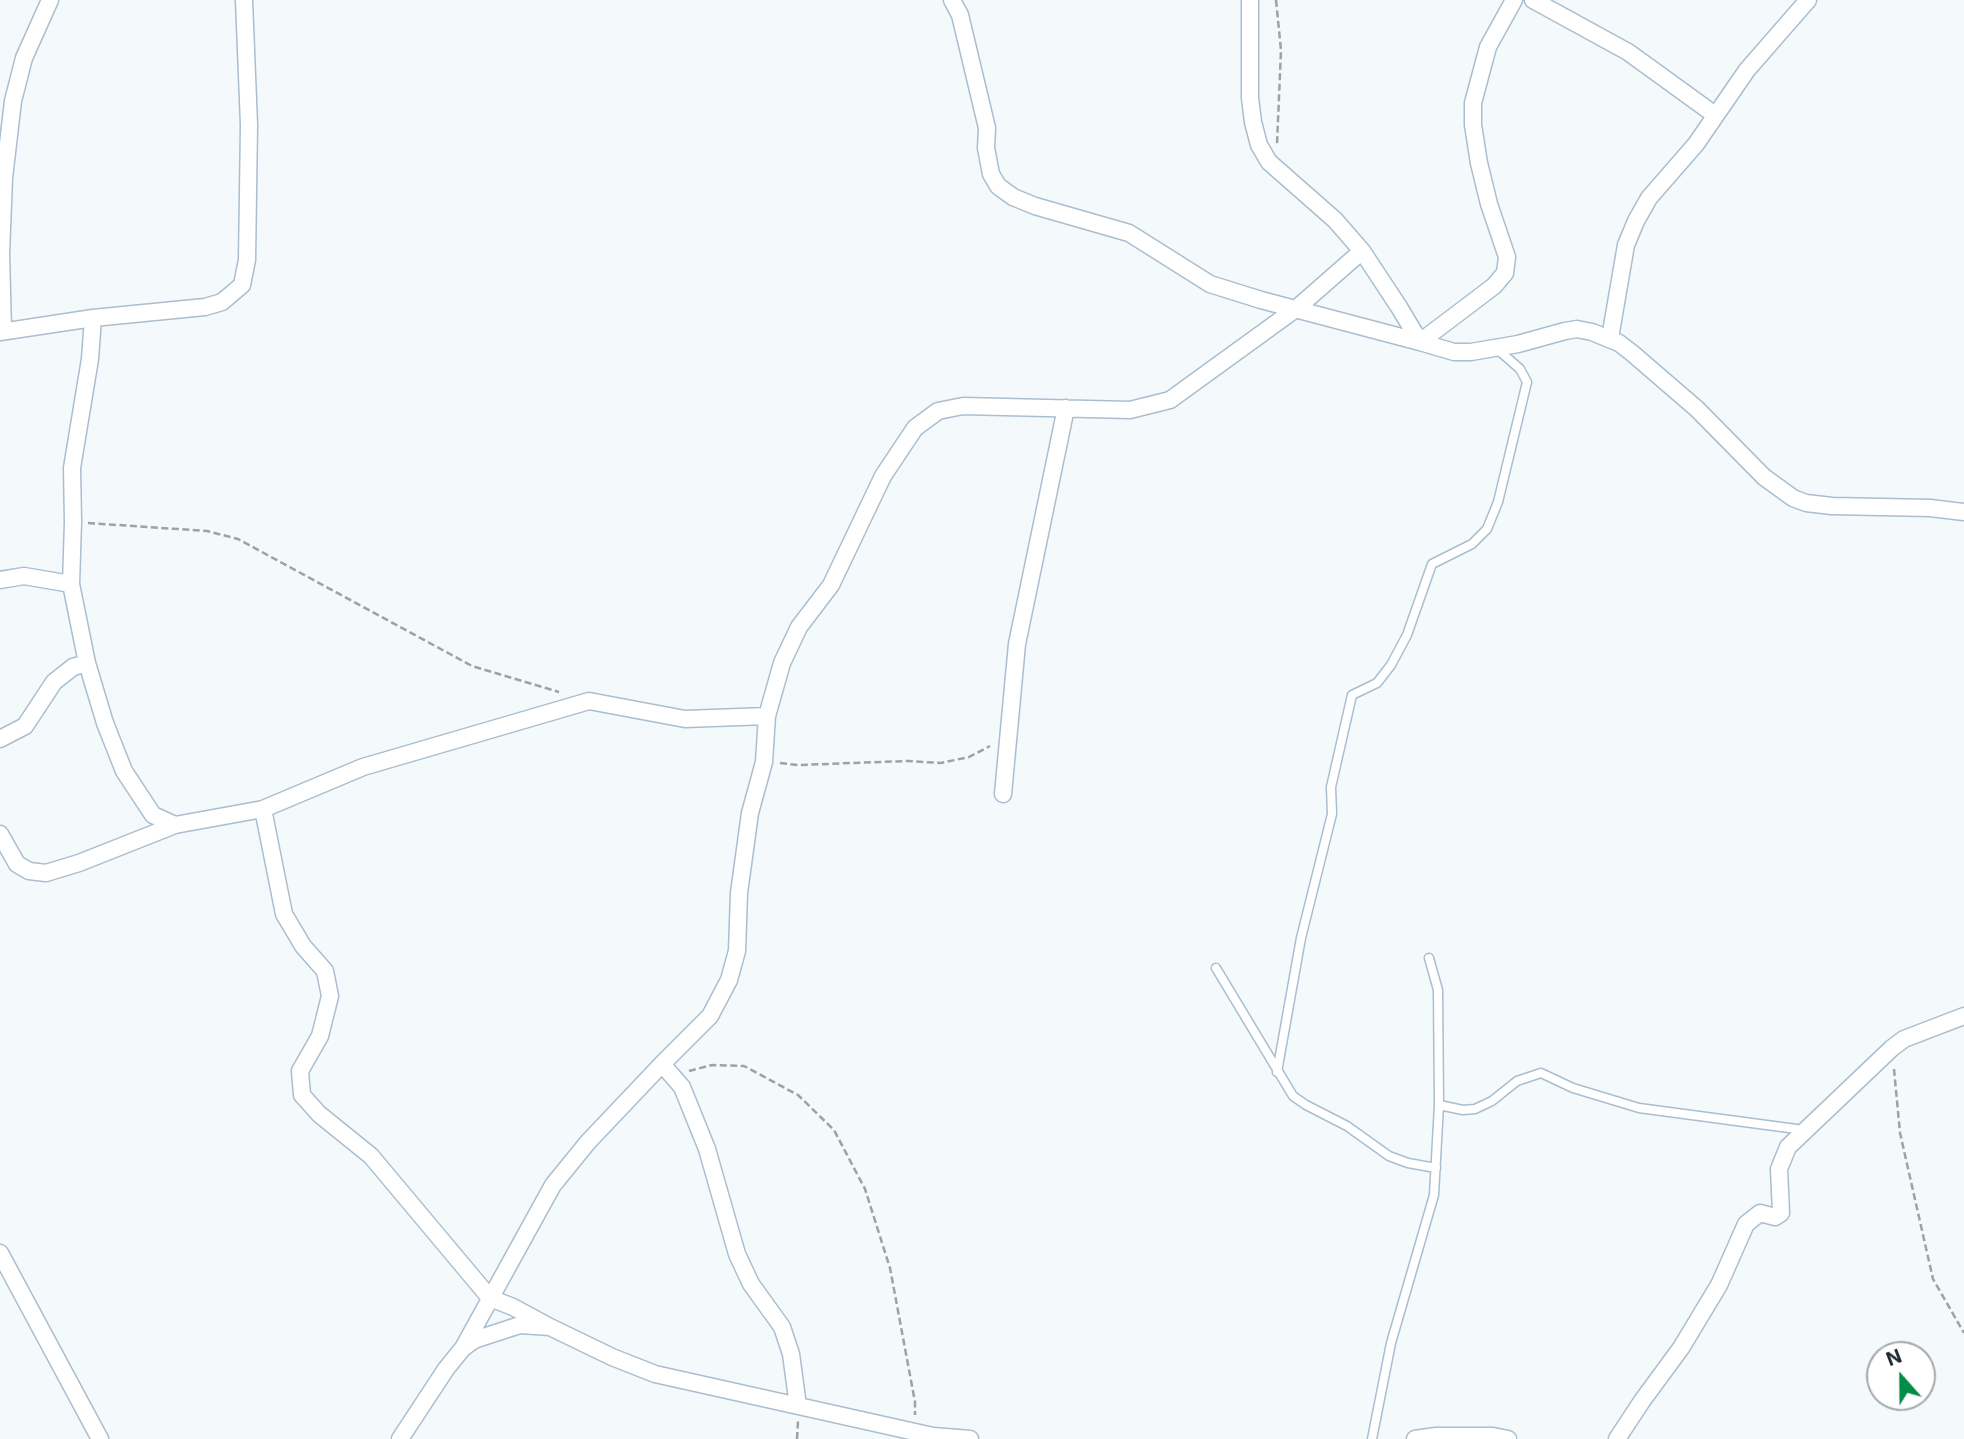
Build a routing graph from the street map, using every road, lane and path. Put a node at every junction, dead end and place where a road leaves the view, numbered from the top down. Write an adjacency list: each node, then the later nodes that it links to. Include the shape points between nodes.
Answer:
1 (50, 0): 14 (street, via 24,58 13,101 4,178)
2 (244, 0): 13 (street, via 249,125 247,260 242,285 222,302 205,307)
3 (952, 0): 12 (street, via 960,15 987,128 991,174 998,186 1035,206 1129,233 1210,284)
4 (1250, 0): 10 (street, via 1253,122 1259,145)
5 (1276, 0): 10 (path, via 1281,50)
6 (1514, 0): 16 (street, via 1488,47 1473,103 1479,163 1507,257 1505,273)
7 (1534, 0): 9 (street, via 1628,52)
8 (1808, 0): 9 (street)
9 (1715, 115): 15 (street, via 1636,221 1626,245)
10 (1277, 169): 11 (street, via 1335,220)
11 (1362, 251): 12 (street); 16 (street)
12 (1297, 308): 16 (street); 18 (street, via 1170,400 1130,410)
13 (93, 318): 14 (street); 20 (street, via 72,468)
14 (1, 331)
15 (1610, 338): 17 (street, via 1577,329); 19 (street, via 1697,409 1764,477 1793,498 1832,506)
16 (1420, 342): 17 (street, via 1454,352)
17 (1496, 348): 38 (lane, via 1520,369 1527,382 1498,502 1487,529 1472,544 1432,564 1407,635 1391,664 1377,683 1352,695 1331,787 1332,814 1301,938)
18 (1066, 408): 25 (street, via 963,405 938,411 915,428 883,476 831,585 799,627 782,663); 26 (street, via 1017,644)
19 (1964, 512)
20 (73, 522): 22 (street); 24 (path, via 206,531 238,539 472,666)
21 (0, 580): 22 (street, via 24,576)
22 (71, 584): 23 (street)
23 (87, 663): 27 (street, via 54,682 25,726); 31 (street, via 124,771 153,815)
24 (589, 701): 25 (street, via 685,719); 30 (street, via 363,767)
25 (767, 716): 28 (street)
26 (1009, 731): 28 (path, via 970,757 941,763); 29 (street)
27 (0, 739)
28 (764, 762): 37 (street, via 750,813 737,951 729,980 710,1016)
29 (1003, 794)
30 (263, 809): 31 (street); 43 (street, via 284,914 325,971 330,996 320,1036 300,1071 302,1095 371,1156)
31 (174, 825): 32 (street, via 46,873 17,864)
32 (0, 834)
33 (1429, 958): 39 (lane, via 1438,990)
34 (1216, 968): 38 (lane)
35 (1964, 1016): 36 (street)
36 (1892, 1048): 40 (street); 45 (path, via 1900,1133 1933,1279)
37 (667, 1070): 43 (street, via 588,1142 553,1185); 47 (street, via 682,1087 707,1149 737,1254 751,1284 782,1327); 48 (path, via 744,1066 798,1095 834,1130 865,1189 890,1268 915,1402)
38 (1277, 1072): 41 (lane, via 1293,1096 1389,1156)
39 (1439, 1105): 40 (lane, via 1475,1109 1517,1081 1541,1073 1639,1108); 41 (lane)
40 (1804, 1130): 56 (street, via 1788,1147 1779,1169 1781,1213 1775,1217 1760,1213 1746,1224 1713,1296)
41 (1436, 1168): 53 (lane, via 1434,1195 1391,1343)
42 (0, 1253): 50 (street)
43 (490, 1298): 44 (street); 46 (street)
44 (550, 1327): 46 (street, via 520,1325); 47 (street, via 655,1374)
45 (1964, 1333)
46 (463, 1348): 51 (street)
47 (798, 1406): 48 (street)
48 (916, 1432): 49 (street)
49 (933, 1438): 52 (street)
50 (100, 1439)
51 (400, 1439)
52 (970, 1439)
53 (1372, 1439)
54 (1415, 1439): 55 (street)
55 (1508, 1439)
56 (1618, 1439)

